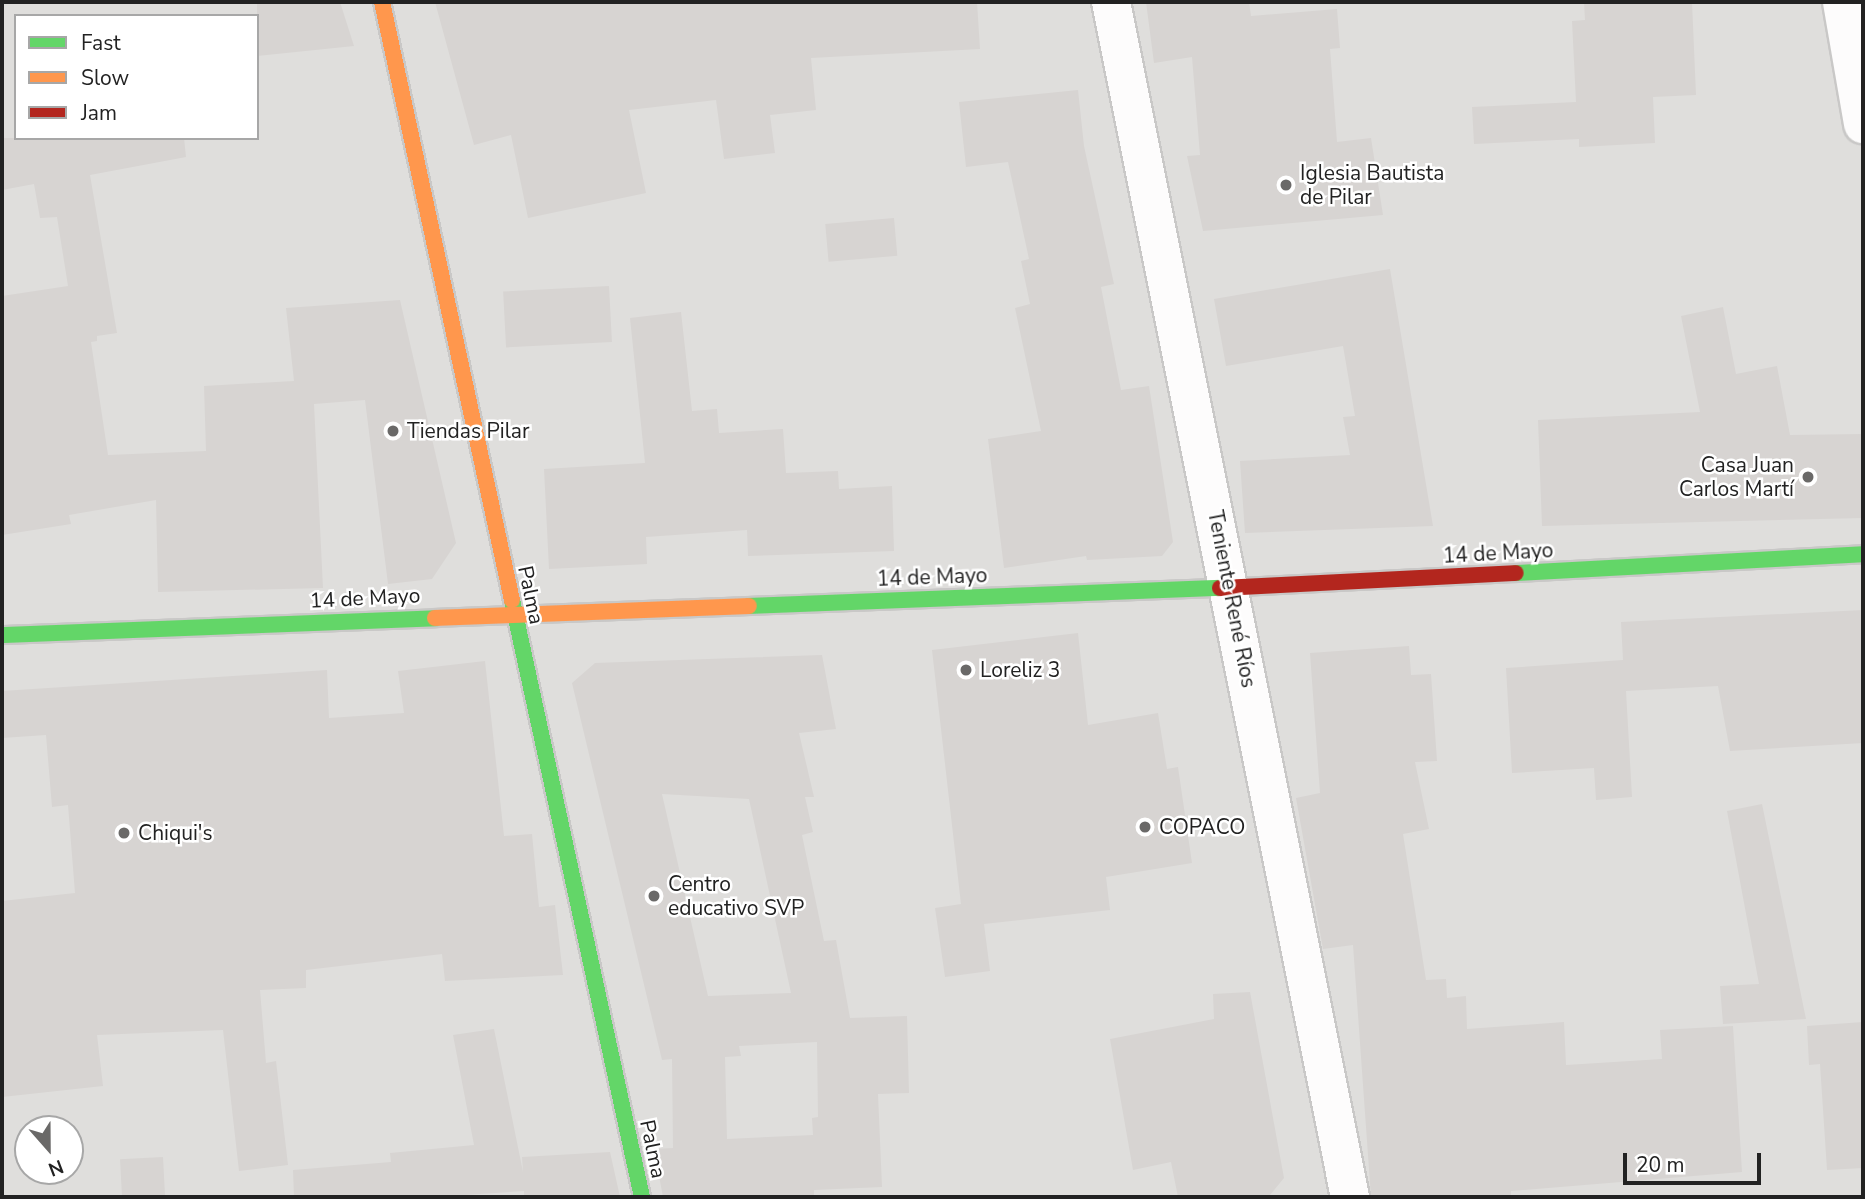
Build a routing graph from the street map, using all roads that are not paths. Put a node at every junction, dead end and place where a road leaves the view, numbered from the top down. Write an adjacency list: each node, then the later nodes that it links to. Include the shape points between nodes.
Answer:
1 (382, 2): 7 (main road, Palma)
2 (1111, 2): 6 (street, Teniente René Ríos)
3 (1842, 2): 4 (street)
4 (1863, 124)
5 (1863, 554): 6 (main road, 14 de Mayo)
6 (1230, 588): 7 (main road, 14 de Mayo); 10 (street, Teniente René Ríos)
7 (513, 613): 8 (main road, 14 de Mayo); 9 (main road, Palma)
8 (2, 635)
9 (642, 1197)
10 (1350, 1197)

